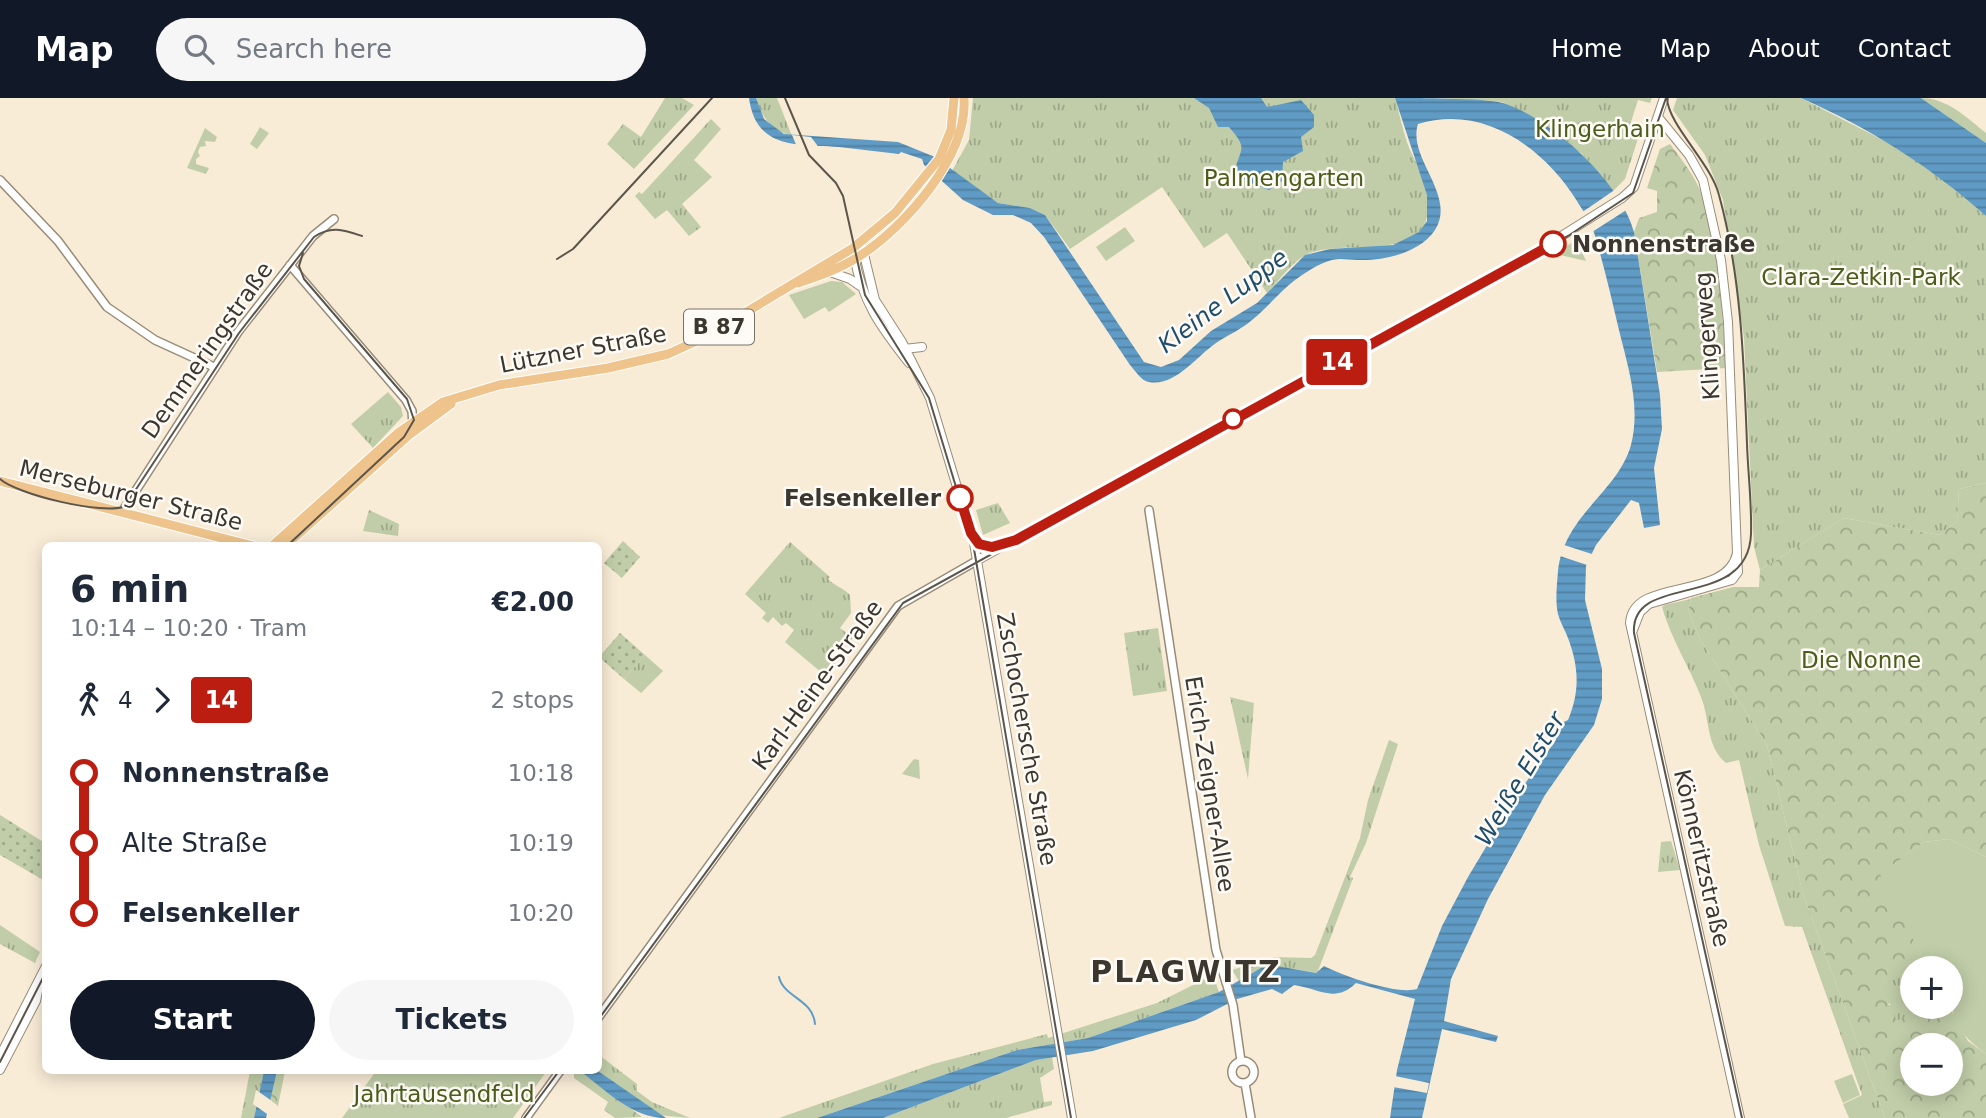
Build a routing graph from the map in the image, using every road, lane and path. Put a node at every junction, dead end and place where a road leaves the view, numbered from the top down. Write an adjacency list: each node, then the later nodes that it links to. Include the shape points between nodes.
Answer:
1 (954, 98): 5 (main road, B 87, via 954,120)
2 (964, 98): 5 (main road, B 87, via 962,131)
3 (1664, 98): 4 (main road)
4 (1658, 117): 27 (main road, Karl-Heine-Straße, via 1636,183 1586,222); 28 (main road, Klingerweg, via 1703,180 1718,247 1728,322)
5 (943, 162): 6 (main road, B 87)
6 (933, 175): 9 (main road, B 87); 10 (main road, B 87, via 891,231)
7 (0, 180): 17 (street, via 58,241 107,307 155,340)
8 (334, 219): 12 (street, Demmeringstraße)
9 (857, 245): 10 (main road, Zschochersche Straße); 11 (main road, Zschochersche Straße); 15 (main road, Lützner Straße / B 87)
10 (864, 253): 11 (main road, B 87); 16 (main road, Zschochersche Straße, via 875,300)
11 (855, 259): 13 (main road, Lützner Straße / B 87); 14 (main road, Zschochersche Straße)
12 (290, 265): 17 (street, Demmeringstraße); 19 (street, via 406,400)
13 (830, 272): 14 (main road); 15 (main road, Lützner Straße / B 87)
14 (860, 286): 16 (main road, Zschochersche Straße, via 869,308)
15 (779, 290): 18 (main road, Lützner Straße / B 87, via 703,338 668,354 618,367 499,385)
16 (902, 346): 27 (main road, Zschochersche Straße, via 936,412)
17 (214, 367): 23 (street, Demmeringstraße)
18 (463, 396): 19 (main road, Lützner Straße / B 87, via 443,402); 20 (main road, Lützner Straße / B 87)
19 (414, 421): 20 (street); 25 (main road, Lützner Straße / B 87)
20 (409, 435): 26 (main road, Lützner Straße / B 87)
21 (0, 481): 23 (main road, Merseburger Straße)
22 (1149, 510): 33 (street, Erich-Zeigner-Allee, via 1216,950 1233,1005)
23 (122, 512): 24 (main road, Merseburger Straße)
24 (235, 542)
25 (277, 542)
26 (289, 542)
27 (978, 560): 31 (street, Karl-Heine-Straße, via 898,606); 38 (main road, Zschochersche Straße)
28 (1735, 569): 29 (main road, via 1729,582 1649,604 1640,612); 29 (main road, Könneritzstraße, via 1646,599 1630,619)
29 (1632, 633): 40 (main road, Könneritzstraße)
30 (41, 976): 32 (main road); 34 (main road, via 36,1001)
31 (602, 1013)
32 (0, 1056)
33 (1241, 1061): 36 (street, via 1254,1070); 36 (street, via 1232,1074)
34 (0, 1070)
35 (558, 1074): 37 (street)
36 (1245, 1083): 39 (street)
37 (526, 1118)
38 (1072, 1118)
39 (1251, 1118)
40 (1740, 1118)

